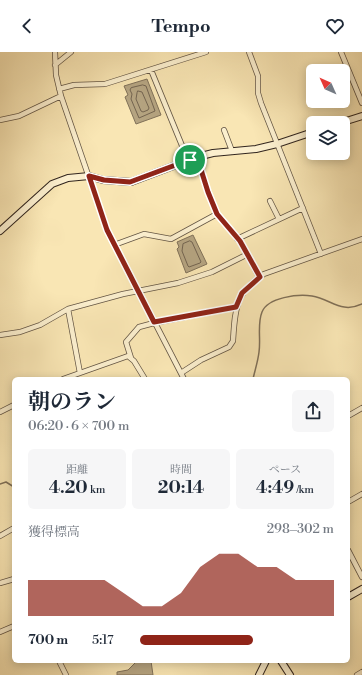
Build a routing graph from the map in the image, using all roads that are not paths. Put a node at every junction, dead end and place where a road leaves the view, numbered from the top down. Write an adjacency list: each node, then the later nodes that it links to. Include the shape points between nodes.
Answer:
1 (55, 52): 6 (street)
2 (71, 52): 6 (street)
3 (206, 52): 7 (street)
4 (249, 52): 16 (street, via 258,76 261,103)
5 (341, 52): 10 (street)
6 (55, 65): 8 (street)
7 (151, 70): 8 (street, via 105,84 74,85); 19 (street)
8 (59, 89): 9 (street)
9 (60, 96): 12 (street, via 19,116); 20 (street)
10 (362, 103)
11 (362, 116): 13 (street)
12 (0, 120)
13 (350, 120)
14 (224, 130): 17 (street)
15 (306, 134): 16 (street)
16 (277, 144): 17 (street); 22 (street)
17 (232, 151): 18 (street)
18 (197, 157): 19 (street); 23 (street)
19 (190, 160): 20 (street, via 130,182)
20 (89, 176): 25 (street, via 68,178 52,184); 28 (street, via 99,211)
21 (270, 201): 24 (street)
22 (303, 208): 24 (street); 29 (street)
23 (217, 214): 26 (street); 28 (street, via 171,239 144,234)
24 (278, 219): 26 (street)
25 (0, 231)
26 (237, 239): 30 (street)
27 (362, 239): 29 (street)
28 (114, 245): 32 (street)
29 (321, 254): 31 (street)
30 (246, 255): 31 (street); 32 (street, via 212,272 178,283)
31 (260, 277): 33 (street, via 242,293)
32 (137, 291): 34 (street); 35 (street)
33 (236, 307): 35 (street); 39 (street, via 233,341 229,347)
34 (68, 310): 36 (street, via 40,325); 38 (street)
35 (154, 322): 37 (street, via 139,327 126,342); 39 (street)
36 (0, 335)
37 (131, 358): 38 (street, via 128,356); 41 (street)
38 (80, 372): 40 (street)
39 (181, 373): 42 (street)
40 (67, 377)
41 (144, 377)
42 (183, 377)
43 (12, 406): 45 (street)
44 (362, 408): 46 (street)
45 (0, 410)
46 (350, 415)
47 (362, 494): 48 (street)
48 (350, 501)
49 (12, 529): 50 (street)
50 (0, 536)
51 (350, 554): 52 (street)
52 (362, 578)
53 (12, 580): 54 (street)
54 (0, 583)
55 (362, 589): 56 (street)
56 (350, 596)
57 (12, 627): 58 (street)
58 (0, 632)
59 (60, 663): 63 (street)
60 (265, 663): 64 (street)
61 (282, 663): 65 (street)
62 (362, 672): 66 (street)
63 (66, 675)
64 (259, 675)
65 (290, 675)
66 (357, 675)

